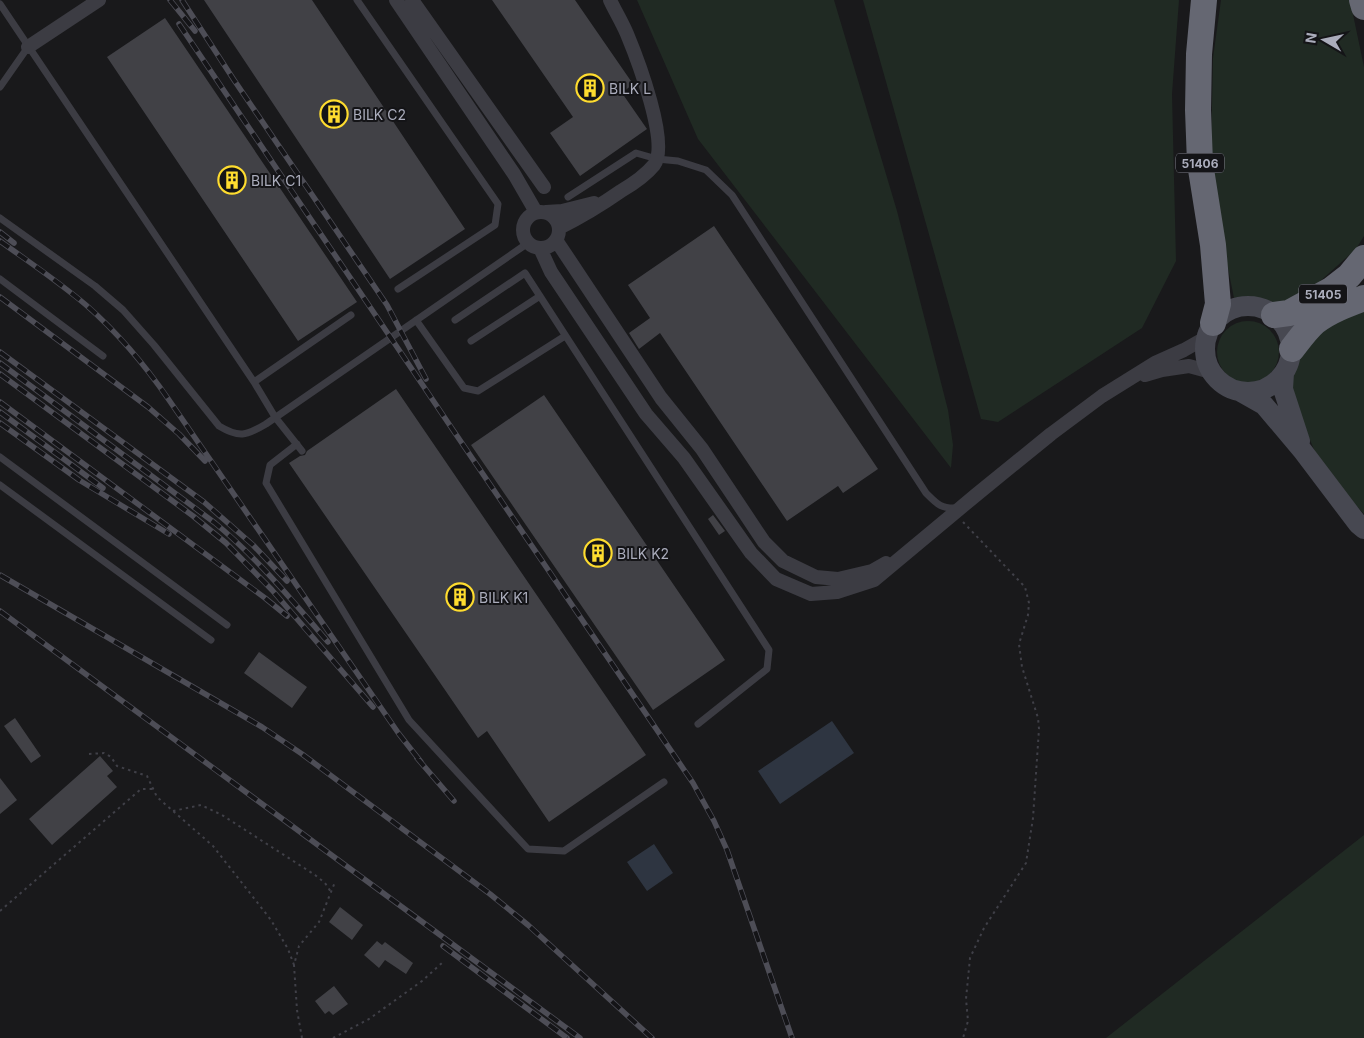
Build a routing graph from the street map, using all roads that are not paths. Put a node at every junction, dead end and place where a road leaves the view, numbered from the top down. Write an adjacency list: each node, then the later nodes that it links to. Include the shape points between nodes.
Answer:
1 (99, 0): 12 (street)
2 (357, 0): 24 (lane, via 498,204 495,225)
3 (396, 0): 18 (street)
4 (412, 0): 15 (street)
5 (610, 0): 14 (street, via 626,33 653,109 659,144)
6 (1204, 0): 31 (highway, 51406, via 1199,54 1200,163 1213,245 1218,304)
7 (1362, 0): 9 (highway)
8 (0, 4): 11 (lane)
9 (1364, 7)
10 (0, 10): 11 (lane)
11 (8, 16): 12 (lane)
12 (28, 47): 13 (lane); 38 (lane)
13 (0, 86)
14 (657, 160): 16 (street, via 636,182); 17 (lane, via 636,153); 46 (lane, via 678,161 706,170 732,195 926,493 940,506)
15 (544, 187)
16 (616, 195): 18 (street, via 568,210); 20 (street)
17 (568, 197)
18 (541, 212): 20 (street, via 555,218); 21 (street, via 523,225 523,231)
19 (0, 218): 40 (lane, via 123,310 219,426 241,435)
20 (558, 234): 21 (street, via 546,247); 48 (street, via 661,398 702,449 764,542 784,561 816,578 838,579 872,571)
21 (534, 245): 29 (lane); 48 (street, via 646,414 684,458 751,553 776,579 811,594 837,592 874,580)
22 (1364, 258): 28 (highway, 51405, via 1331,290 1289,313)
23 (0, 279): 34 (lane)
24 (398, 289)
25 (540, 296): 30 (lane, via 525,273); 32 (lane); 33 (lane)
26 (1364, 298): 35 (highway, via 1315,322 1303,334)
27 (351, 315): 38 (lane)
28 (1274, 315): 31 (street, via 1251,305 1232,308 1221,315); 35 (street, via 1284,324 1291,339)
29 (416, 320): 32 (lane, via 464,388 478,391); 40 (lane)
30 (455, 320)
31 (1210, 330): 36 (street, 51406, via 1205,346); 37 (street, via 1184,350)
32 (565, 336): 51 (lane, via 769,650 767,669)
33 (471, 341)
34 (103, 356)
35 (1288, 361): 39 (street, via 1274,384); 42 (street, via 1283,389)
36 (1211, 372): 37 (street, via 1189,366); 39 (street, via 1226,386)
37 (1130, 379): 46 (street, via 1051,434)
38 (254, 382): 40 (lane)
39 (1241, 392): 42 (street, via 1264,405)
40 (275, 417): 41 (lane)
41 (297, 444): 43 (lane); 52 (lane, via 270,465 266,483 409,720 528,850 564,851)
42 (1302, 450): 47 (street)
43 (302, 451)
44 (0, 456): 49 (lane)
45 (0, 485): 50 (lane)
46 (957, 511): 48 (street)
47 (1364, 529)
48 (912, 547)
49 (227, 625)
50 (211, 640)
51 (698, 724)
52 (664, 782)

